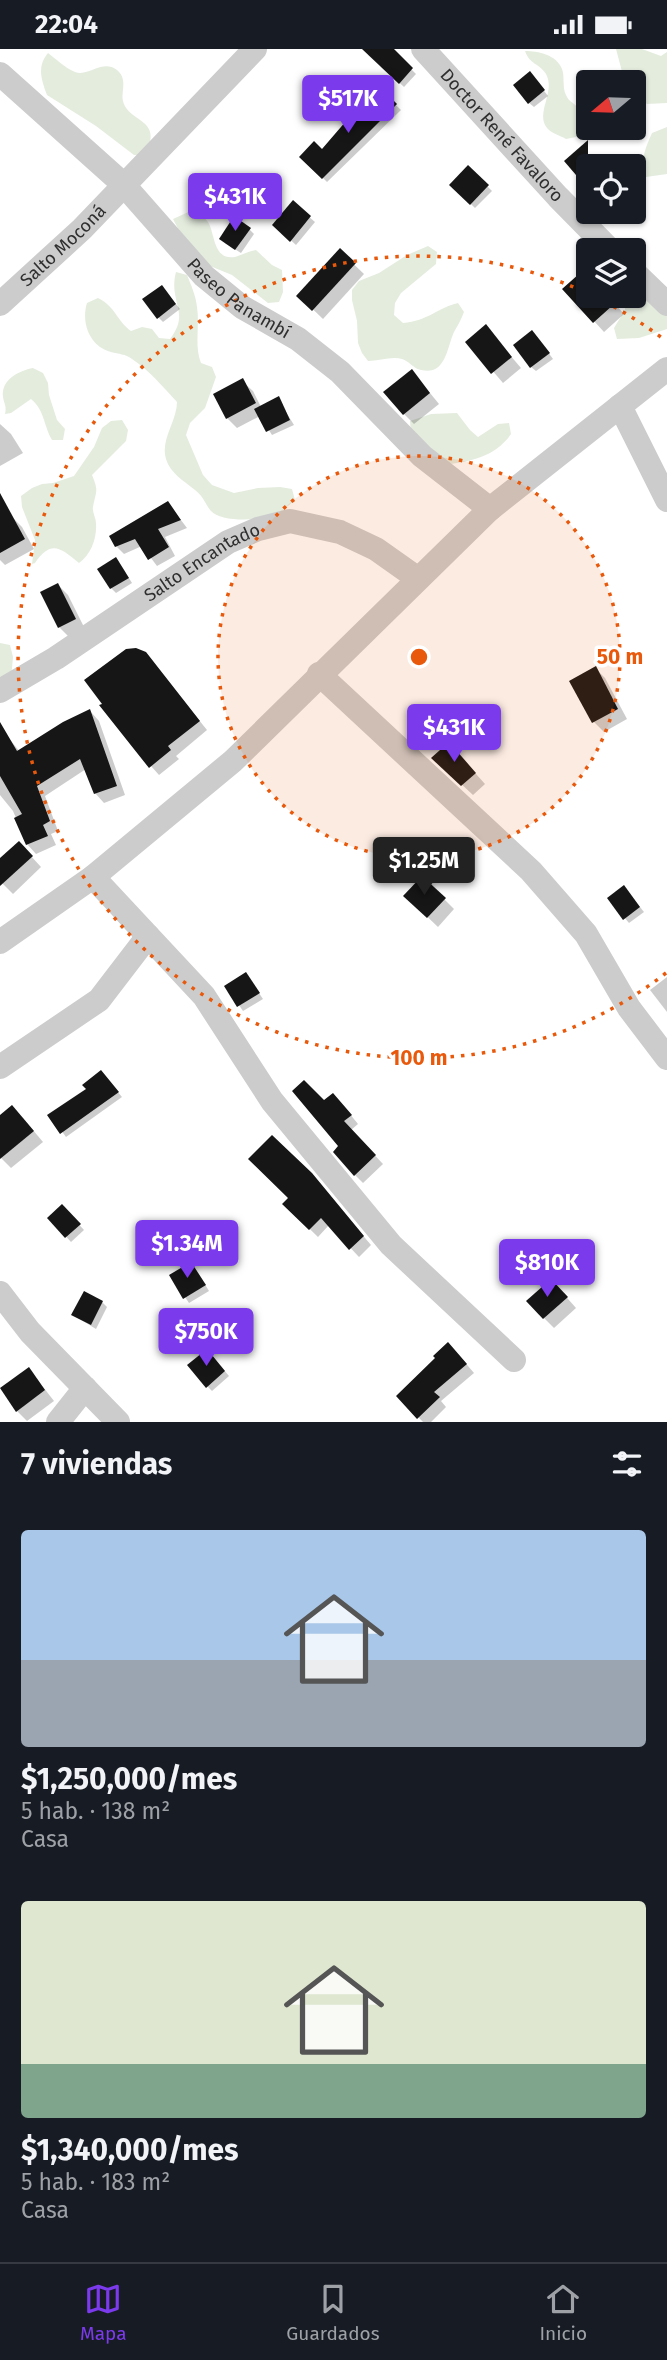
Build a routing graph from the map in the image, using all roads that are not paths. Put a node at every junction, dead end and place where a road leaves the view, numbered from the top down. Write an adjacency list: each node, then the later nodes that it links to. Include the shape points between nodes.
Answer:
1 (255, 49): 4 (street, Salto Moconá)
2 (434, 54): 5 (street, Doctor René Favaloro)
3 (0, 74): 4 (street, Paseo Panambí)
4 (123, 184): 7 (street, Salto Moconá, via 82,229); 12 (street, Paseo Panambí, via 204,276 242,307 298,338 340,372 422,456)
5 (598, 238)
6 (646, 284): 8 (street)
7 (0, 304)
8 (667, 304)
9 (667, 369): 10 (street)
10 (620, 406): 11 (street); 12 (street)
11 (667, 500)
12 (490, 509): 13 (street)
13 (417, 578): 14 (street); 15 (street, Salto Encantado, via 376,549 340,532 290,521 258,529 228,543)
14 (319, 674): 16 (street, via 233,761); 19 (street, via 531,871 586,934 629,1008)
15 (0, 691)
16 (93, 877): 17 (street); 18 (street)
17 (148, 936): 20 (street, via 99,1000); 22 (street, via 204,996 272,1101 391,1245)
18 (0, 943)
19 (667, 1058)
20 (0, 1067)
21 (0, 1293): 23 (street, via 30,1332)
22 (514, 1360)
23 (85, 1388): 24 (street); 25 (street)
24 (58, 1422)
25 (118, 1422)

